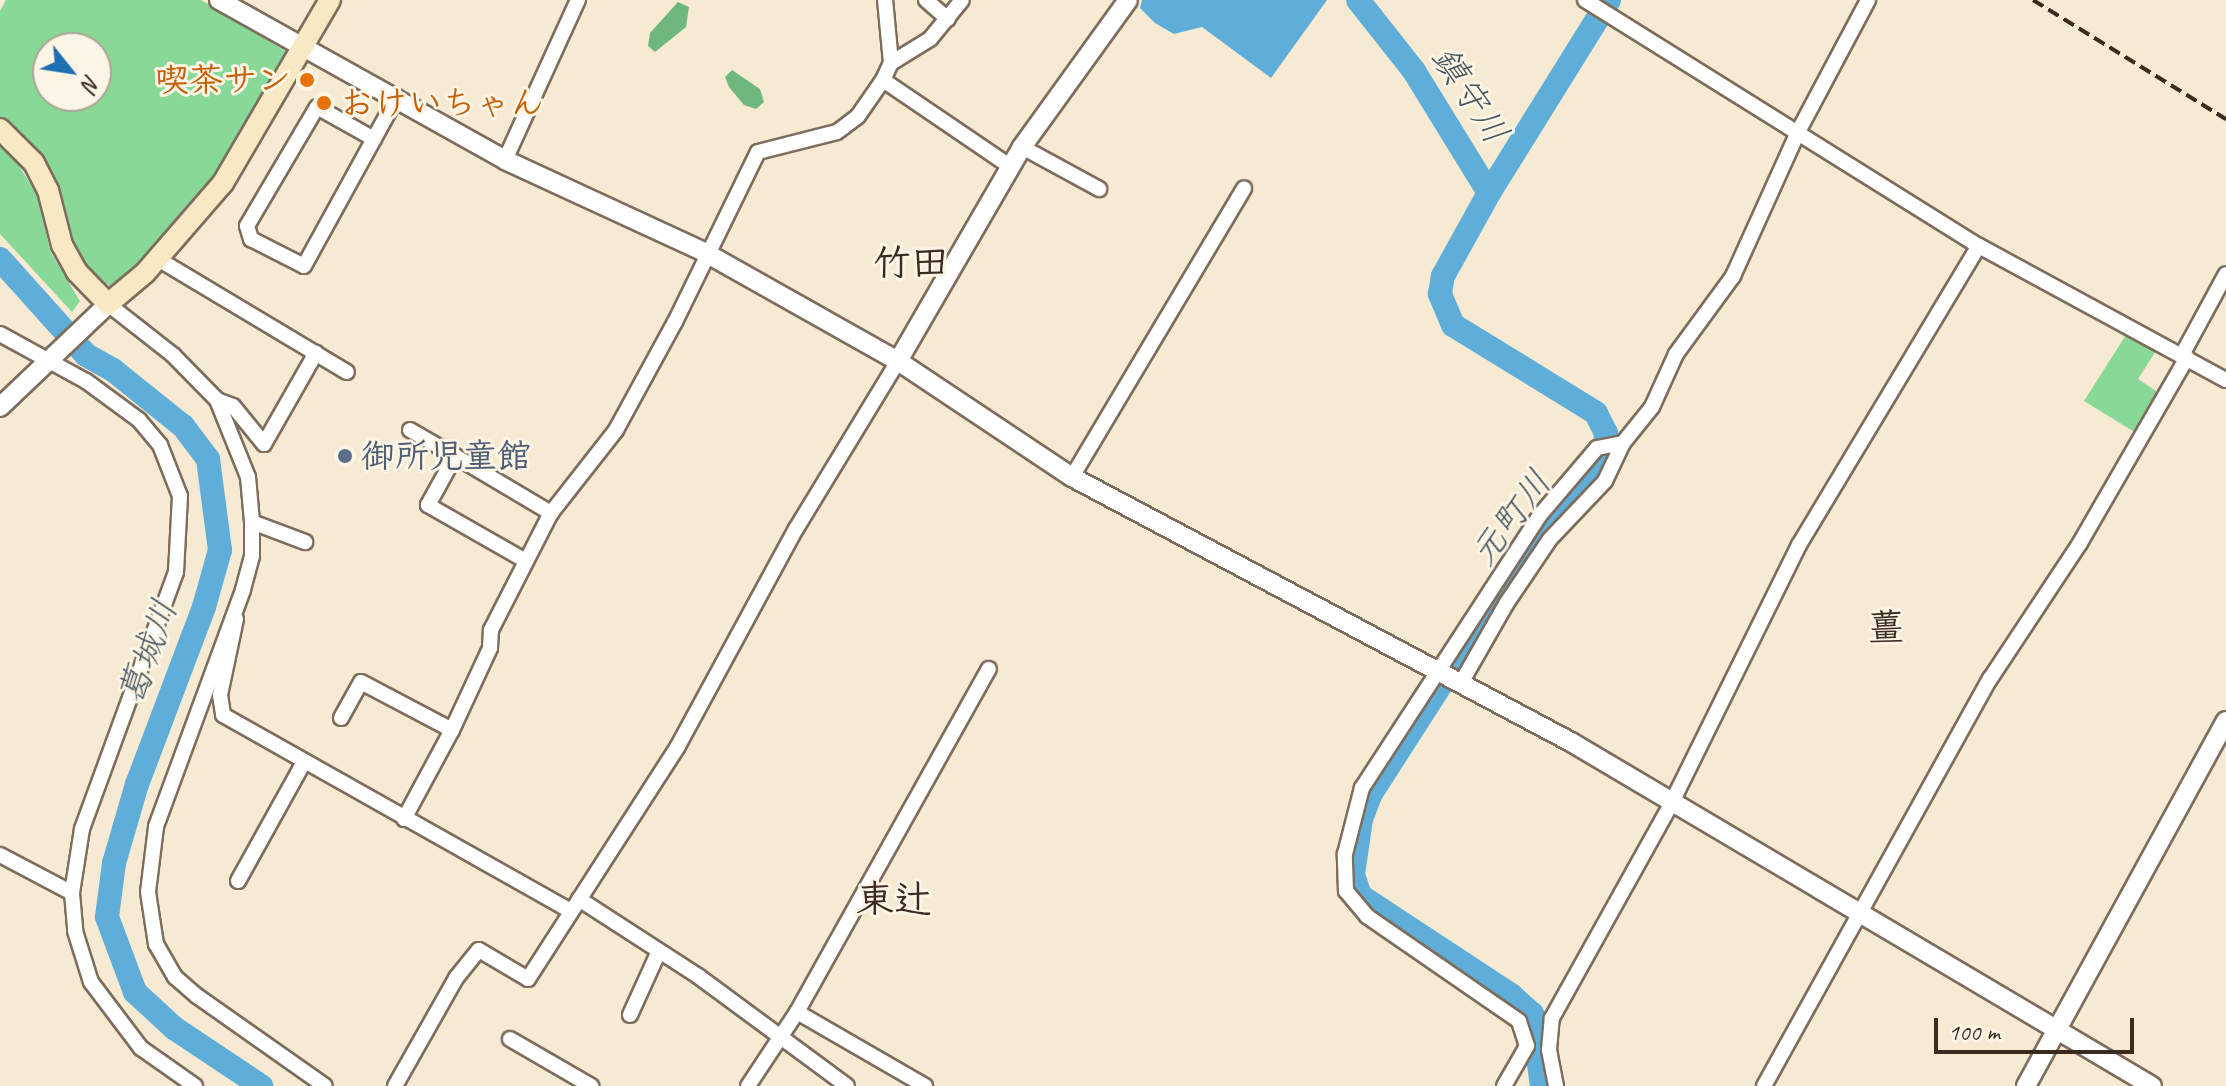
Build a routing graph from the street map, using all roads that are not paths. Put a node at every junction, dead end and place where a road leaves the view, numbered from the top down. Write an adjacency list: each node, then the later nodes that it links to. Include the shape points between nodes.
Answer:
1 (219, 0): 11 (street)
2 (330, 0): 11 (main road)
3 (578, 0): 19 (street)
4 (885, 0): 12 (street)
5 (926, 0): 10 (street)
6 (962, 0): 10 (street)
7 (1128, 0): 18 (street)
8 (1868, 0): 16 (street)
9 (1597, 7): 16 (street)
10 (948, 19): 12 (street, via 930,39)
11 (302, 46): 14 (street); 25 (main road, via 223,183)
12 (891, 63): 13 (street)
13 (883, 80): 20 (street); 24 (street, via 858,116 837,132 758,152)
14 (397, 97): 17 (street); 19 (street)
15 (0, 129): 27 (main road, via 34,163 48,190 62,245)
16 (1799, 130): 23 (street); 38 (street, via 1733,276 1676,354 1652,407)
17 (374, 139): 17 (street, via 304,266 251,239 247,226 317,107)
18 (1022, 147): 20 (street); 22 (street)
19 (505, 160): 24 (street)
20 (1011, 167): 32 (street)
21 (1244, 188): 40 (street)
22 (1099, 189)
23 (1979, 246): 30 (street); 53 (street, via 1799,545)
24 (706, 253): 32 (street); 41 (street, via 616,430)
25 (158, 259): 27 (main road); 29 (street)
26 (2226, 274): 30 (street)
27 (102, 310): 31 (street); 35 (street, via 173,355)
28 (0, 334): 31 (street)
29 (316, 353): 33 (street); 35 (street, via 264,444 233,406)
30 (2185, 356): 34 (street); 59 (street, via 2080,543 1990,679)
31 (51, 358): 36 (street); 57 (street, via 112,398 160,445 180,496 182,531 166,607 82,829)
32 (898, 361): 40 (street); 58 (street, via 796,529 678,746)
33 (347, 372)
34 (2226, 380)
35 (217, 400): 42 (street, via 248,477)
36 (0, 407)
37 (410, 430): 39 (street)
38 (1621, 442): 47 (street, via 1597,448 1519,544); 48 (street, via 1605,481 1550,539)
39 (455, 456): 41 (street); 44 (street, via 428,505)
40 (1072, 477): 47 (street)
41 (551, 513): 44 (street)
42 (252, 522): 43 (street); 45 (street, via 252,556)
43 (305, 542)
44 (526, 561): 51 (street, via 491,630 490,648)
45 (236, 611): 52 (street, via 220,695 223,715); 69 (street, via 156,827 148,873 149,915 156,944 175,977)
46 (989, 669): 61 (street)
47 (1439, 672): 48 (street); 67 (street, via 1362,788 1345,854 1346,891 1367,916 1519,1021)
48 (1461, 683): 53 (street)
49 (341, 718): 51 (street, via 361,682)
50 (2226, 721): 63 (street)
51 (452, 730): 54 (street)
52 (304, 762): 54 (street); 56 (street)
53 (1672, 802): 59 (street); 66 (street, via 1552,1018)
54 (404, 819): 58 (street)
55 (0, 855): 57 (street)
56 (238, 881)
57 (72, 893): 68 (street, via 75,931 91,982 141,1048)
58 (575, 905): 60 (street); 70 (street, via 528,979 479,950 456,978)
59 (1857, 912): 63 (street); 77 (street)
60 (659, 951): 62 (street); 64 (street)
61 (797, 1012): 64 (street); 74 (street)
62 (630, 1015)
63 (2058, 1031): 78 (street); 79 (street)
64 (780, 1038): 72 (street); 73 (street)
65 (510, 1039): 71 (street)
66 (1548, 1050): 67 (street); 76 (street)
67 (1527, 1057): 75 (street)
68 (195, 1086)
69 (325, 1086)
70 (395, 1086)
71 (591, 1086)
72 (748, 1086)
73 (847, 1086)
74 (925, 1086)
75 (1504, 1086)
76 (1556, 1086)
77 (1764, 1086)
78 (2026, 1086)
79 (2152, 1086)

